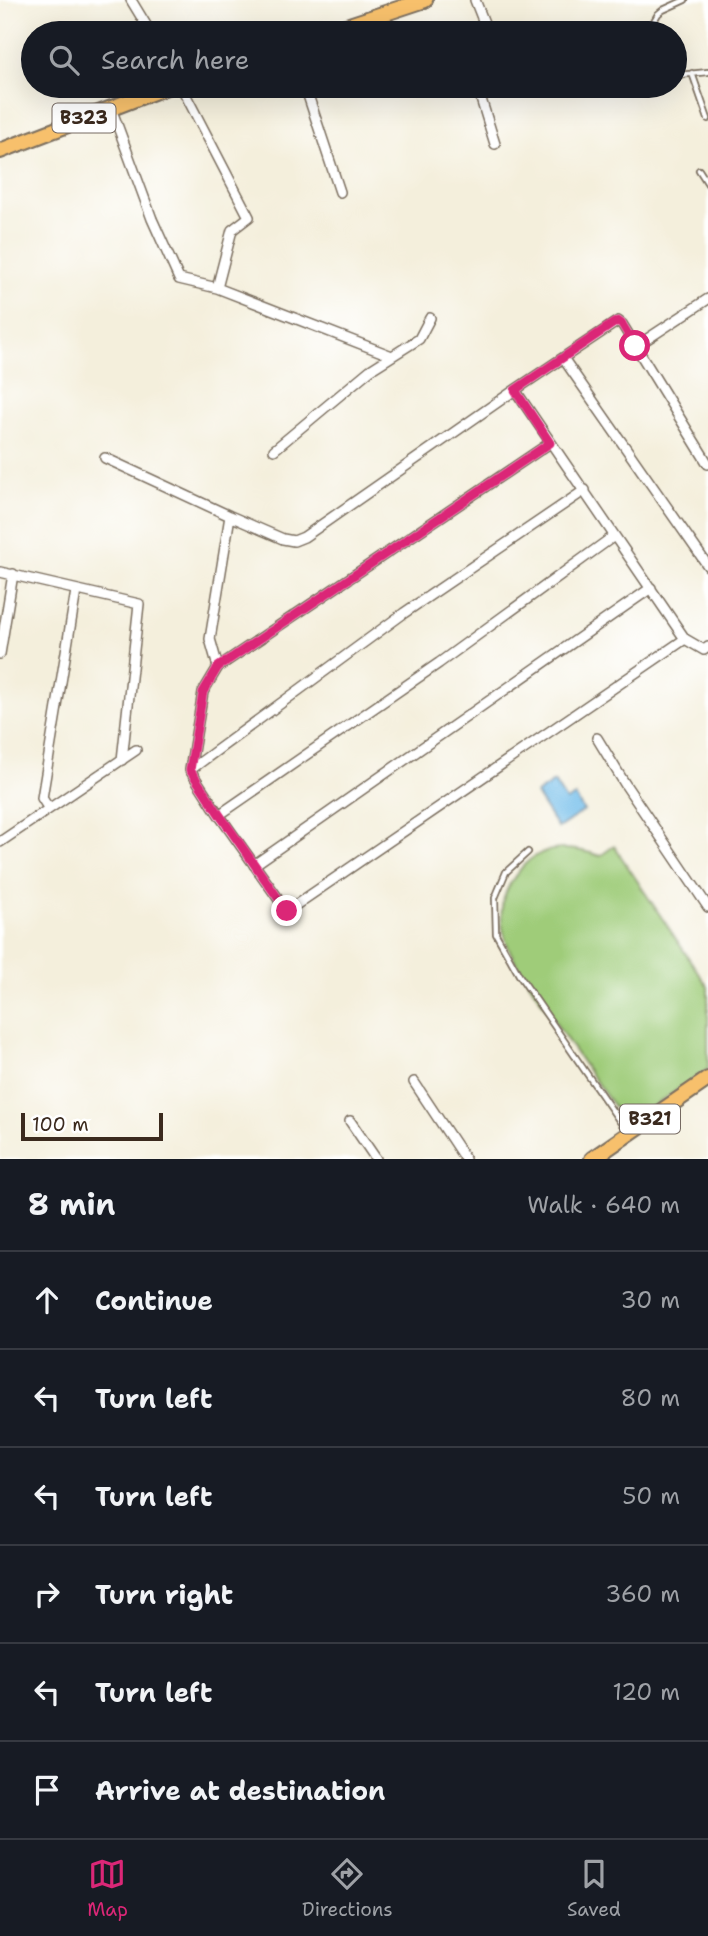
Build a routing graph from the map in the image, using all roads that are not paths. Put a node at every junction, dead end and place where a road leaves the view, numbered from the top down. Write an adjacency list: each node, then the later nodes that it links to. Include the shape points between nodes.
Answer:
1 (131, 0): 5 (street)
2 (425, 0): 6 (main road)
3 (475, 0): 7 (street)
4 (685, 0): 8 (lane, via 657,14)
5 (143, 21)
6 (361, 21)
7 (483, 21)
8 (654, 21)
9 (708, 72): 10 (lane)
10 (692, 73): 11 (lane); 17 (lane)
11 (687, 74)
12 (137, 98): 16 (main road, B323)
13 (187, 98): 23 (street, via 249,217 232,230)
14 (308, 98): 22 (street)
15 (481, 98): 18 (street)
16 (111, 108): 19 (main road, B323); 23 (street, via 179,279)
17 (708, 119)
18 (495, 144)
19 (0, 151)
20 (699, 170): 21 (lane)
21 (708, 184)
22 (340, 192)
23 (216, 288): 27 (street)
24 (708, 299): 26 (street)
25 (430, 318): 27 (street, via 419,339)
26 (635, 346): 28 (street, via 618,321); 33 (street)
27 (391, 356): 31 (street)
28 (563, 358): 29 (street); 37 (street)
29 (515, 390): 30 (street); 35 (street, via 304,537 283,539)
30 (550, 443): 34 (street); 45 (street)
31 (274, 450)
32 (105, 458): 35 (street)
33 (708, 464)
34 (585, 490): 36 (street); 49 (street, via 404,613)
35 (230, 516): 45 (street, via 210,639)
36 (614, 536): 40 (street); 51 (street)
37 (708, 566)
38 (0, 572): 39 (street)
39 (13, 574): 41 (street); 44 (street)
40 (651, 587): 42 (street); 54 (street)
41 (76, 591): 48 (street, via 139,604); 50 (street, via 43,798)
42 (685, 639): 43 (street, via 704,650); 54 (street, via 287,911)
43 (708, 647)
44 (0, 654)
45 (218, 667): 49 (street, via 203,692)
46 (597, 738): 55 (street)
47 (136, 750): 48 (street)
48 (122, 760): 50 (street)
49 (190, 770): 51 (street)
50 (49, 809): 52 (street)
51 (219, 814): 54 (street)
52 (0, 842)
53 (528, 852): 59 (lane, via 506,872 495,898 496,934 519,975)
54 (254, 865)
55 (708, 906)
56 (708, 1079): 59 (main road, B321)
57 (414, 1082): 61 (street)
58 (350, 1121): 60 (street)
59 (629, 1134): 62 (main road, B321)
60 (376, 1159)
61 (465, 1159)
62 (592, 1159)

